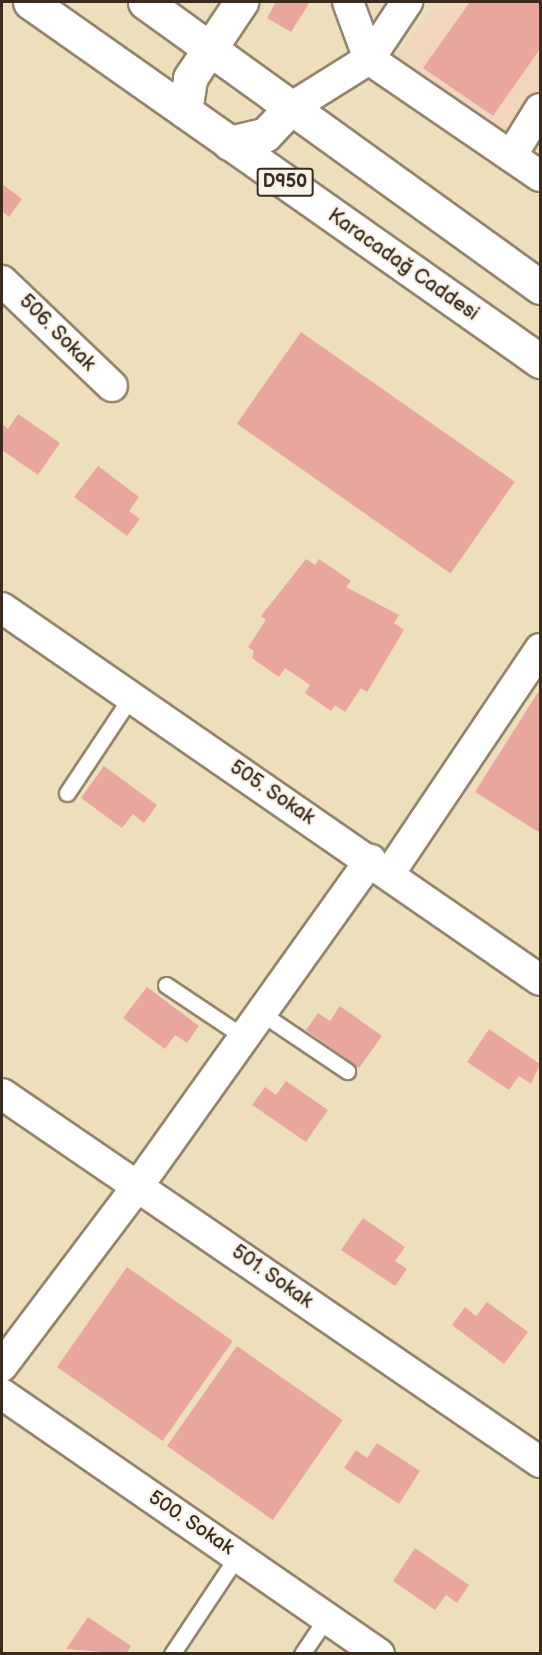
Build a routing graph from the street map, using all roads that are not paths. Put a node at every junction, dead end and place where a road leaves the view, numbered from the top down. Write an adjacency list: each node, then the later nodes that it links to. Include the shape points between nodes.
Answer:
1 (30, 2): 10 (main road, Karacadağ Caddesi / D950)
2 (145, 2): 6 (main road)
3 (241, 2): 6 (main road)
4 (348, 2): 7 (street)
5 (407, 2): 7 (street)
6 (210, 46): 8 (main road); 10 (main road, via 190,78)
7 (369, 59): 8 (street); 12 (street)
8 (289, 109): 11 (main road, via 265,135); 15 (main road)
9 (540, 109): 12 (street)
10 (185, 111): 11 (main road, Karacadağ Caddesi / D950)
11 (230, 143): 16 (main road, Karacadağ Caddesi / D950)
12 (511, 156): 13 (street)
13 (540, 176)
14 (2, 281): 17 (street, 506. Sokak)
15 (540, 287)
16 (540, 361)
17 (112, 386)
18 (2, 608): 20 (street, 505. Sokak)
19 (540, 649): 22 (street)
20 (130, 698): 21 (lane); 22 (street, 505. Sokak)
21 (67, 793)
22 (379, 867): 23 (street, 505. Sokak); 25 (street)
23 (540, 980)
24 (166, 985): 26 (lane)
25 (261, 1013): 26 (street); 27 (lane)
26 (244, 1037): 29 (street)
27 (347, 1071)
28 (2, 1094): 29 (street, 501. Sokak)
29 (140, 1184): 30 (street); 32 (street, 501. Sokak)
30 (2, 1366)
31 (2, 1394): 33 (street, 500. Sokak)
32 (540, 1462)
33 (238, 1555): 34 (street, 500. Sokak); 35 (lane)
34 (327, 1617): 36 (lane); 37 (street, 500. Sokak)
35 (172, 1653)
36 (302, 1653)
37 (379, 1653)

